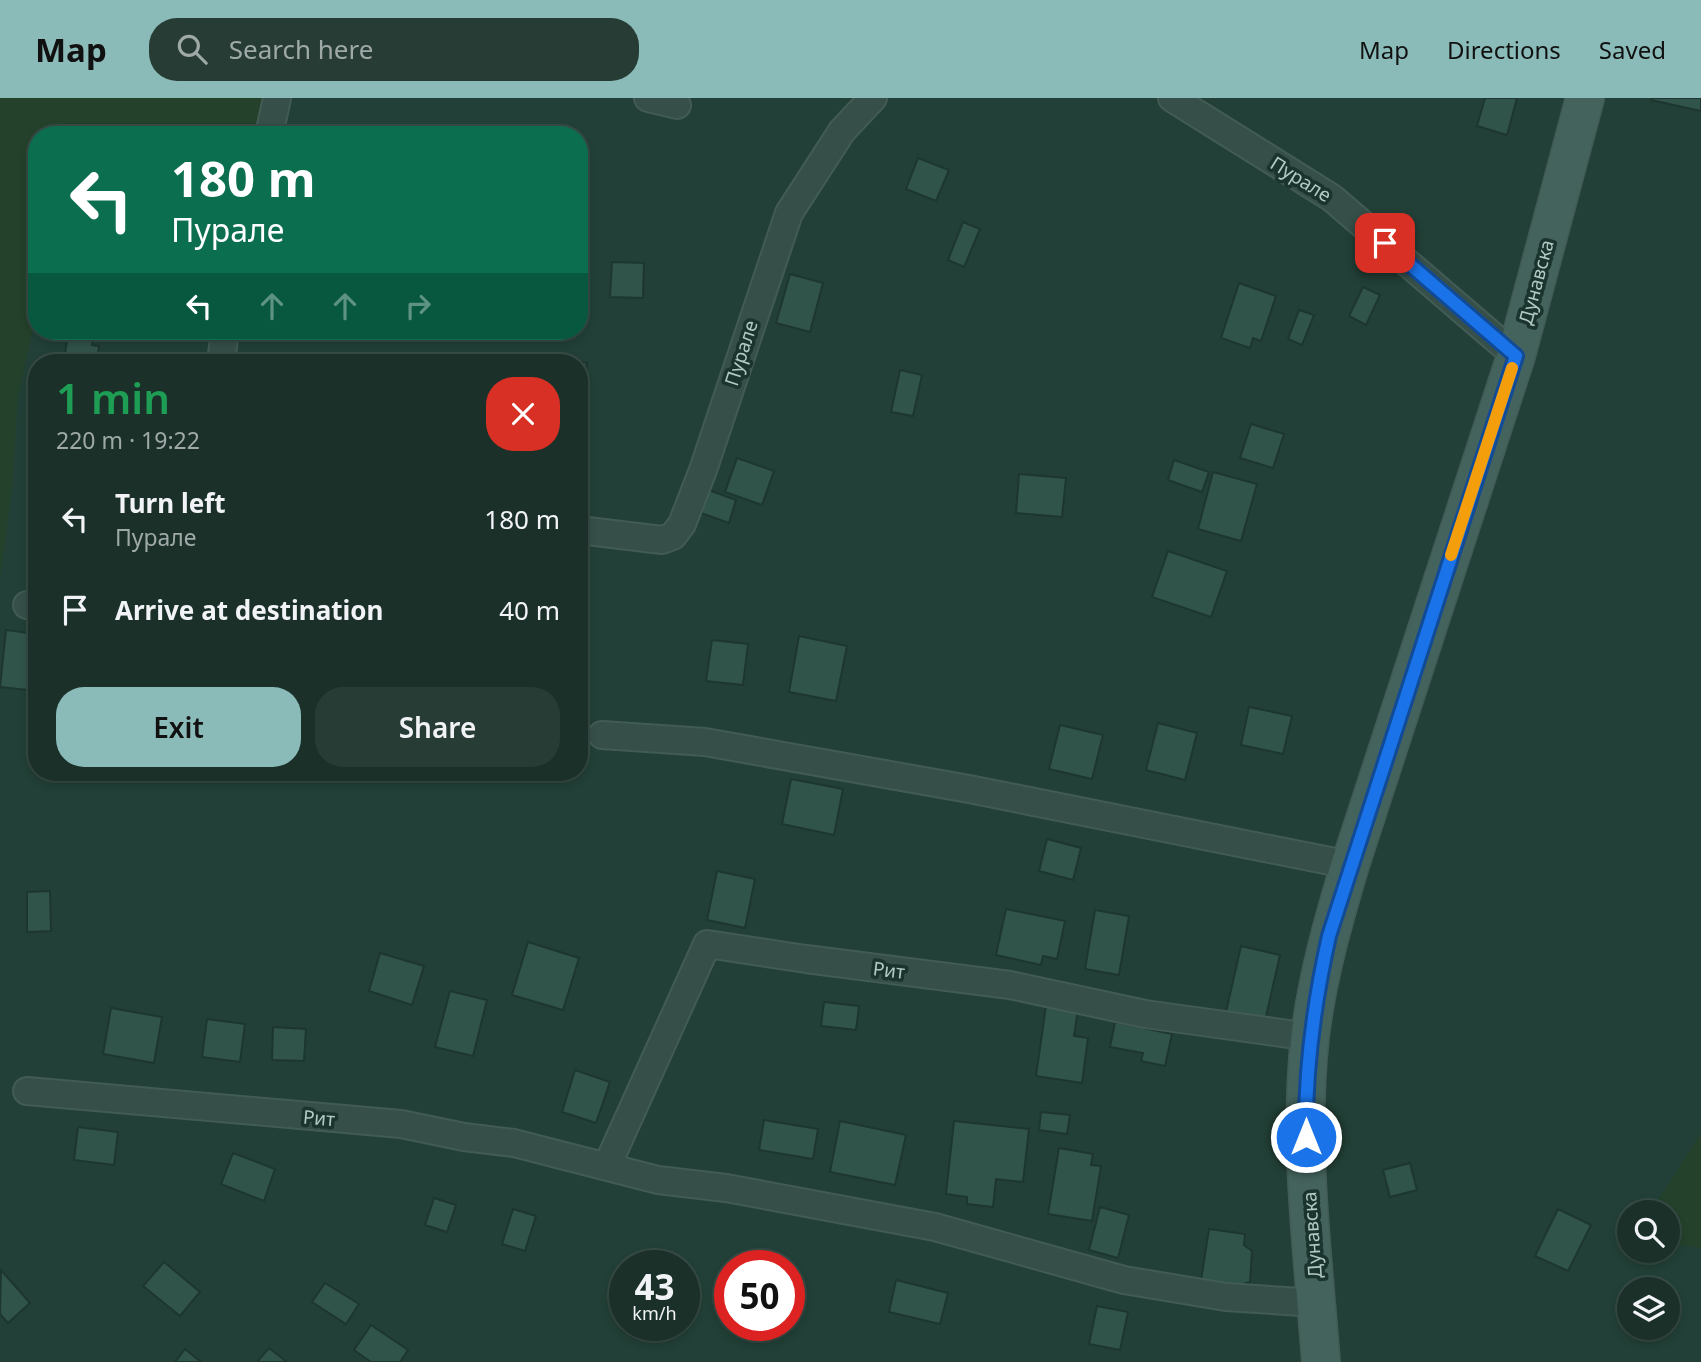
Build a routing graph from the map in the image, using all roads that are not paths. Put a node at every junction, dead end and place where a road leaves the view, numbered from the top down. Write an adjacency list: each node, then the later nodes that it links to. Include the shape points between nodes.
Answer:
1 (277, 98): 7 (street)
2 (648, 98): 6 (street)
3 (873, 98): 9 (street, Пурале, via 842,131 789,213 682,523 673,536 662,540)
4 (1172, 98): 8 (street, Пурале, via 1332,198)
5 (1585, 98): 8 (main road, Дунавска)
6 (677, 105)
7 (271, 126)
8 (1516, 356): 11 (main road, Дунавска)
9 (588, 531)
10 (602, 734): 11 (street, via 705,742)
11 (1350, 865): 12 (main road, Дунавска, via 1329,936)
12 (1310, 1037): 14 (street, Рит, via 1145,1014 1010,985 707,944); 15 (main road, Дунавска, via 1306,1117)
13 (27, 1091): 14 (street, Рит, via 401,1124 514,1143)
14 (607, 1166): 15 (street, Рит, via 658,1180 935,1227 1124,1280 1226,1297)
15 (1316, 1303): 16 (main road, Дунавска)
16 (1321, 1362)

